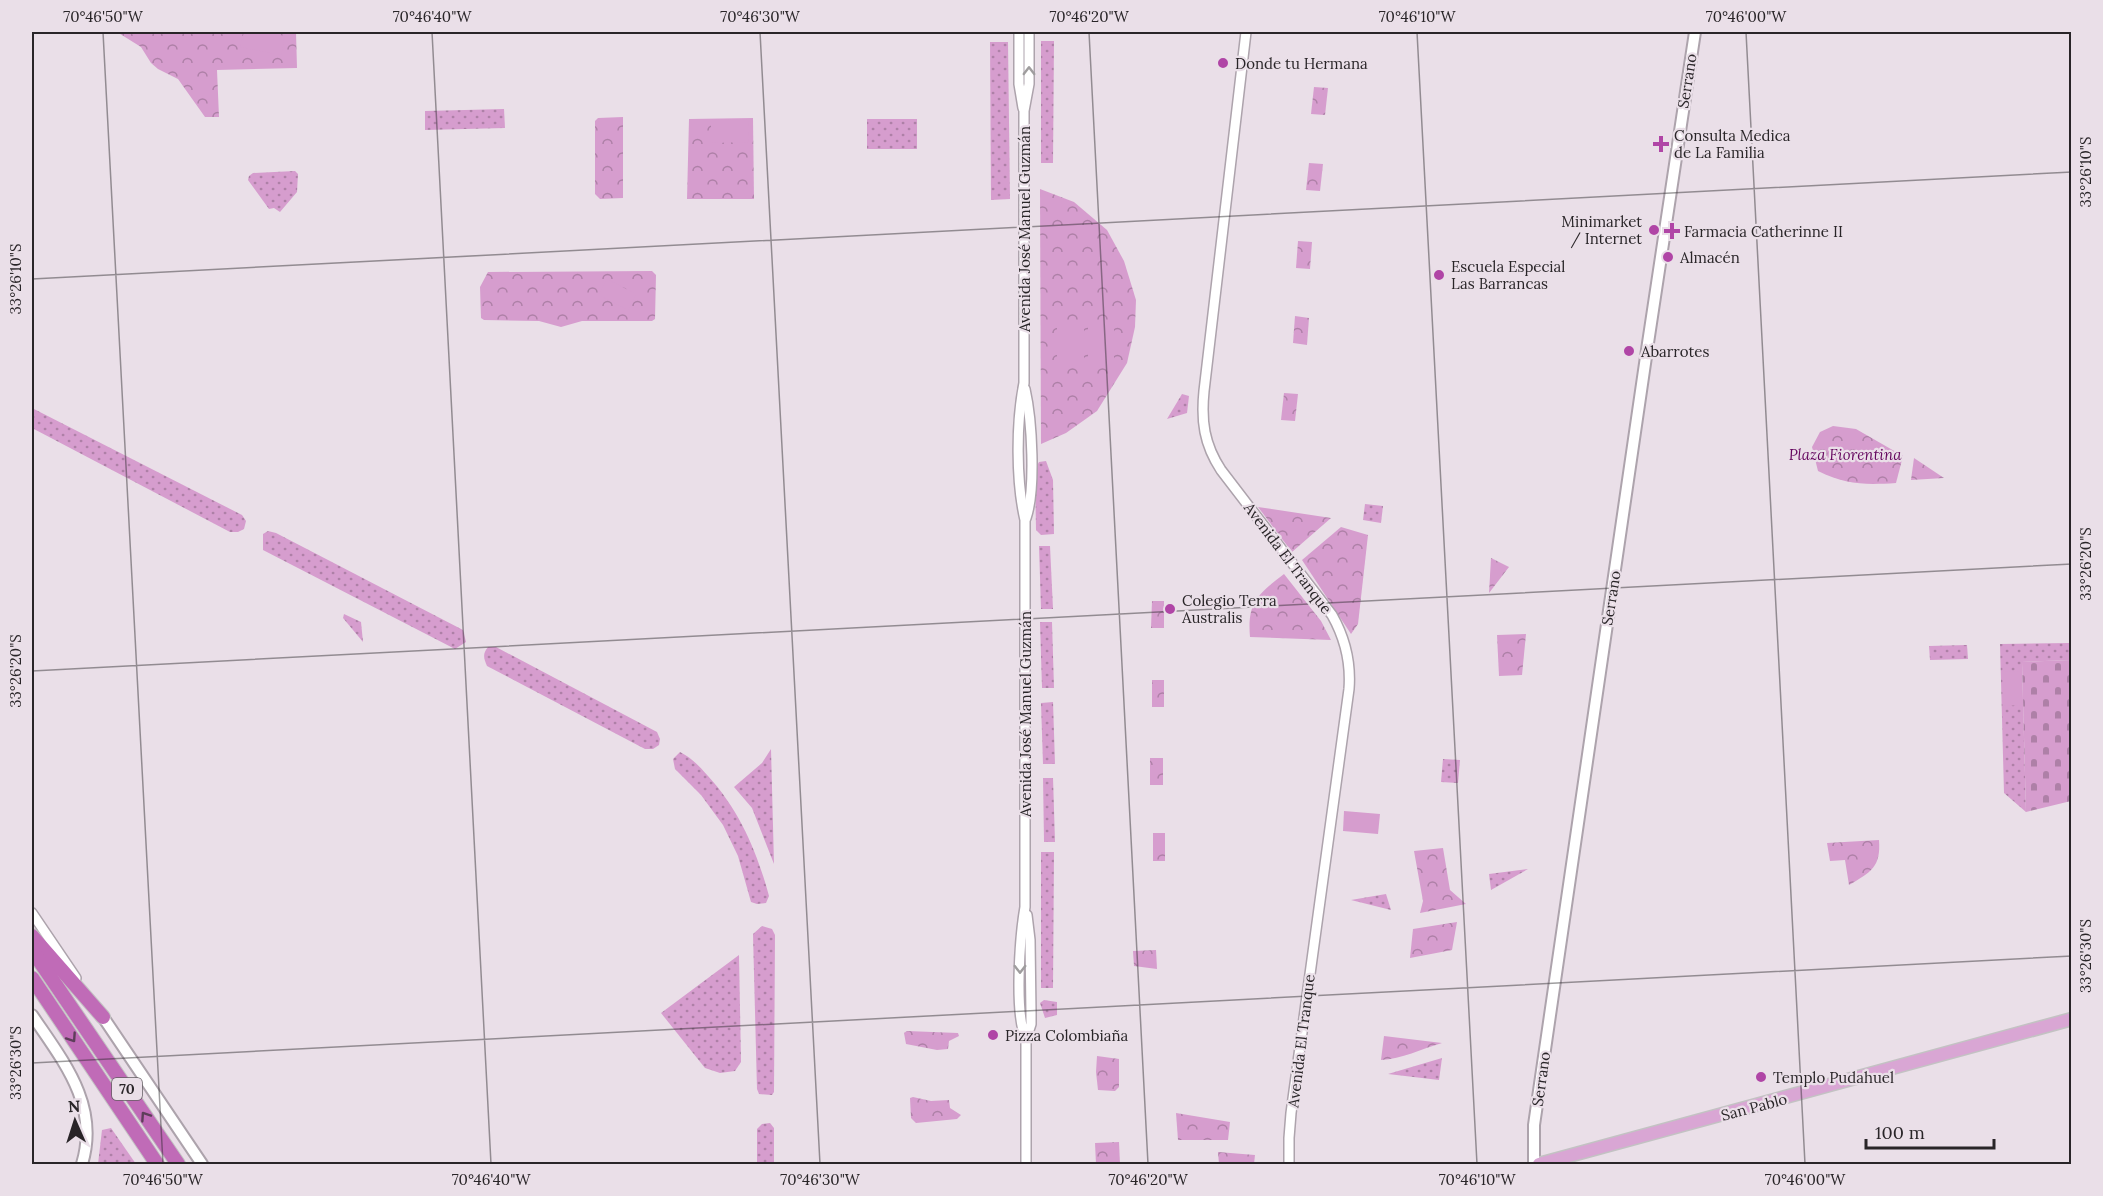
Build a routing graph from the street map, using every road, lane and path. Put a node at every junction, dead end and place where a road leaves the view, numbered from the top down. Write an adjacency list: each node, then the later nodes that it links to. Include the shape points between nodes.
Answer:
1 (1019, 32): 5 (street, Avenida José Manuel Guzmán, via 1019,84)
2 (1029, 32): 5 (street, Avenida José Manuel Guzmán, one-way to 2, via 1029,84)
3 (1246, 32): 18 (street, Avenida El Tranque, via 1204,391 1204,433 1221,470 1332,615 1350,669 1290,1121)
4 (1695, 32): 19 (main road, Serrano, via 1534,1125)
5 (1024, 111): 17 (street, Avenida José Manuel Guzmán, via 1024,383 1030,418 1031,479 1025,520 1025,907 1031,953)
6 (32, 913): 11 (street)
7 (32, 936): 11 (highway)
8 (32, 950): 15 (highway, 70, one-way to 8)
9 (34, 984): 14 (highway, 70, one-way to 14)
10 (32, 1015): 13 (main road, via 81,1094 87,1132)
11 (103, 1017): 16 (main road)
12 (2072, 1019): 20 (main road, San Pablo)
13 (82, 1164)
14 (157, 1164)
15 (178, 1164)
16 (202, 1164)
17 (1026, 1164)
18 (1289, 1164)
19 (1534, 1164)
20 (1539, 1164)

